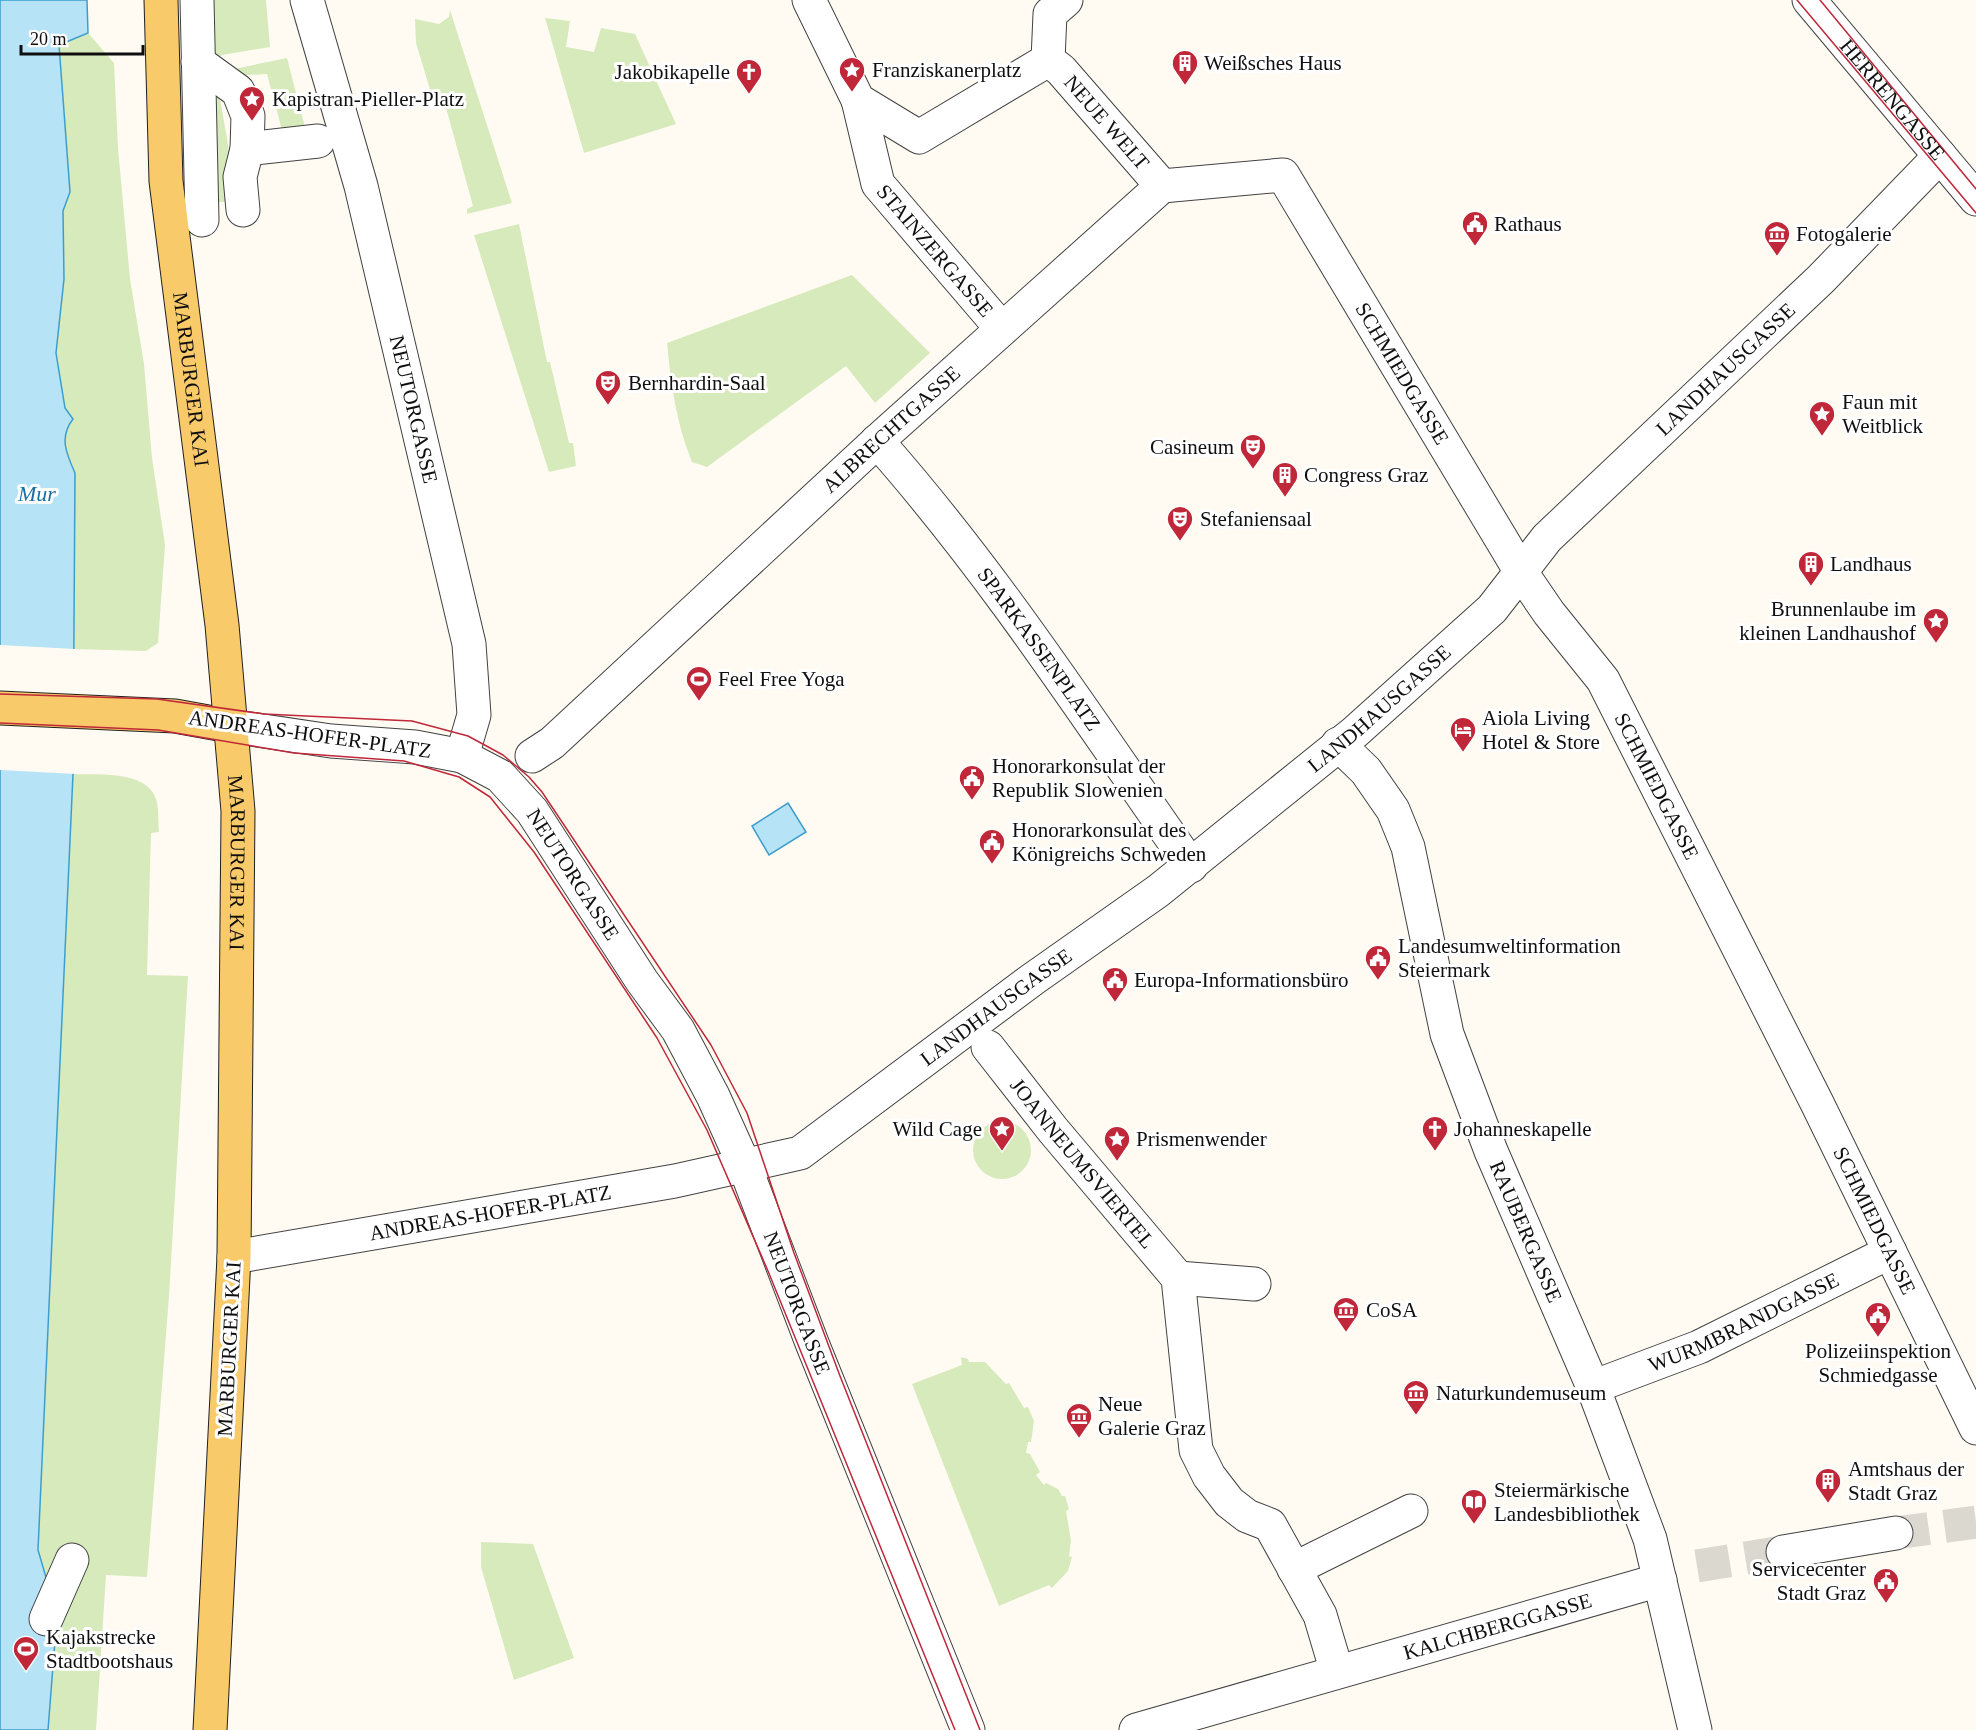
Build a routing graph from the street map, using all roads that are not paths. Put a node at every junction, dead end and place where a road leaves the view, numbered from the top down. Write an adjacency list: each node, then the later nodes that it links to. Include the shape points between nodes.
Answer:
1 (161, 0): 21 (main road, MARBURGER KAI, via 166,181 222,626)
2 (197, 0): 7 (street)
3 (307, 0): 23 (street, NEUTORGASSE, via 361,186 469,644 474,716)
4 (809, 0): 9 (street)
5 (1066, 0): 8 (street, via 1050,14)
6 (1809, 0): 12 (street, HERRENGASSE)
7 (198, 62): 11 (street, via 238,91 248,116); 16 (street)
8 (1065, 64): 9 (street, via 920,137); 13 (street, NEUE WELT)
9 (858, 100): 17 (street, STAINZERGASSE, via 878,184)
10 (318, 141): 11 (street)
11 (247, 149): 15 (street, via 240,177)
12 (1940, 156): 14 (street, HERRENGASSE); 19 (street, LANDHAUSGASSE, via 1821,279 1547,538)
13 (1162, 186): 17 (street, ALBRECHTGASSE); 19 (street, SCHMIEDGASSE, via 1283,176)
14 (1976, 199)
15 (243, 210)
16 (202, 220)
17 (1002, 329): 18 (street, ALBRECHTGASSE)
18 (877, 441): 24 (street, ALBRECHTGASSE, via 552,743); 25 (street, SPARKASSENPLATZ, via 914,482 1059,672)
19 (1521, 572): 22 (street, LANDHAUSGASSE, via 1486,615); 28 (street, SCHMIEDGASSE, via 1603,680)
20 (0, 708): 21 (main road, ANDREAS-HOFER-PLATZ, via 158,716)
21 (230, 726): 23 (street, ANDREAS-HOFER-PLATZ); 29 (main road, MARBURGER KAI, via 238,811)
22 (1347, 738): 25 (street, LANDHAUSGASSE); 32 (street, RAUBERGASSE, via 1393,810 1408,847 1447,1034 1491,1151)
23 (462, 756): 27 (street, NEUTORGASSE, via 500,776 532,812 678,1030)
24 (532, 756)
25 (1191, 866): 27 (street, LANDHAUSGASSE, via 800,1153)
26 (988, 1047): 30 (street, JOANNEUMSVIERTEL, via 1053,1131)
27 (745, 1167): 29 (street, ANDREAS-HOFER-PLATZ); 43 (street, NEUTORGASSE)
28 (1890, 1252): 32 (street, WURMBRANDGASSE, via 1699,1347); 33 (street, SCHMIEDGASSE)
29 (234, 1257): 42 (main road, MARBURGER KAI)
30 (1178, 1278): 31 (street); 38 (street, via 1196,1450 1229,1502 1247,1516 1270,1525)
31 (1254, 1284)
32 (1593, 1387): 39 (street, RAUBERGASSE, via 1650,1539)
33 (1976, 1428)
34 (1411, 1511): 38 (street)
35 (1896, 1533): 36 (street)
36 (1784, 1552)
37 (72, 1560): 40 (street)
38 (1294, 1569): 41 (street, via 1319,1615)
39 (1660, 1580): 41 (street, KALCHBERGGASSE); 45 (street, RAUBERGASSE)
40 (46, 1619)
41 (1337, 1672): 44 (street, KALCHBERGGASSE)
42 (210, 1730)
43 (968, 1730)
44 (1136, 1730)
45 (1695, 1730)

